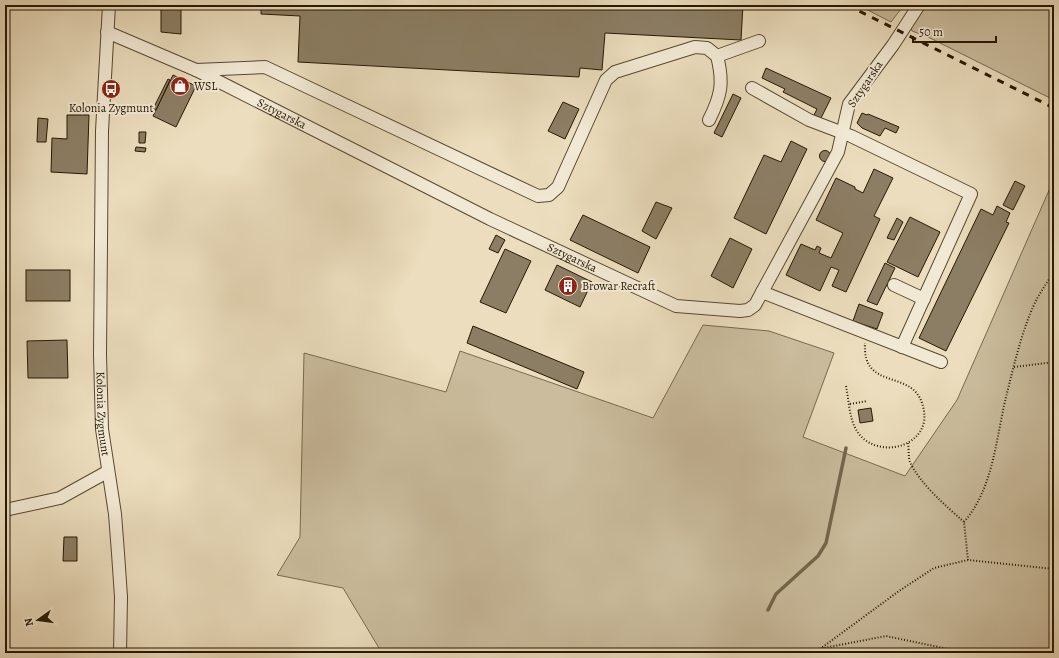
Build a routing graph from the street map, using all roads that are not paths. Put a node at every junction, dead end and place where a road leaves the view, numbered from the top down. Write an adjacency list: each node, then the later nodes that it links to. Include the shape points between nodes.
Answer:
1 (109, 5): 3 (street, Kolonia Zygmunt)
2 (919, 5): 9 (street, Sztygarska, via 849,104)
3 (108, 32): 6 (street, Sztygarska); 15 (street, Kolonia Zygmunt, via 102,131 100,246 102,429)
4 (759, 41): 5 (street)
5 (717, 56): 6 (street, via 707,48 695,47 615,72 606,80 558,188 549,195 538,196 265,66); 8 (street, via 721,70 721,85 719,99)
6 (196, 70): 11 (street, Sztygarska, via 490,219 676,306 748,310)
7 (752, 88): 9 (street, via 809,120)
8 (709, 120)
9 (842, 133): 11 (street, Sztygarska, via 838,152); 12 (street, via 971,194)
10 (894, 285): 12 (street)
11 (762, 292): 13 (street)
12 (924, 298): 13 (street)
13 (902, 347): 14 (street)
14 (941, 362)
15 (107, 472): 16 (street, via 60,498); 17 (street, Kolonia Zygmunt, via 115,514 118,553 121,597)
16 (5, 510)
17 (120, 653)

